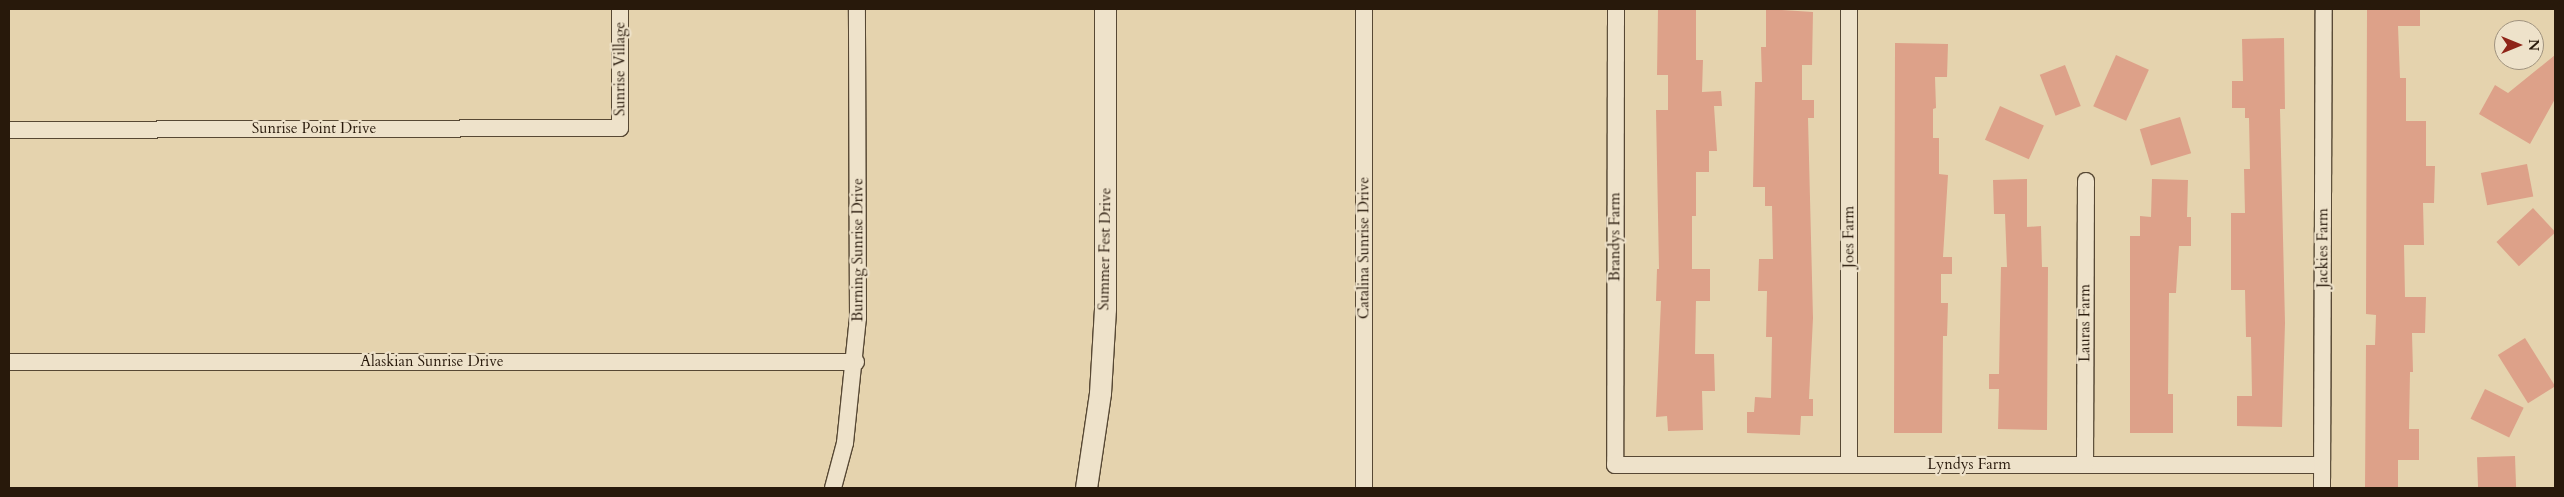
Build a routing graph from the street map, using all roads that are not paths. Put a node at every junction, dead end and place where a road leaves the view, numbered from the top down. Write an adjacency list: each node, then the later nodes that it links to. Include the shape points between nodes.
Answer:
1 (620, 9): 8 (street, Sunrise Village)
2 (857, 9): 12 (street, Burning Sunrise Drive)
3 (1105, 9): 18 (street, Summer Fest Drive, via 1105,308 1100,393)
4 (1364, 9): 19 (street, Catalina Sunrise Drive)
5 (1616, 9): 13 (street, Brandys Farm)
6 (1850, 9): 14 (street, Joes Farm)
7 (2324, 9): 16 (street, Jackies Farm)
8 (620, 128): 9 (street, Sunrise Point Drive)
9 (9, 130)
10 (2086, 180): 15 (street, Lauras Farm)
11 (9, 362): 12 (street, Alaskian Sunrise Drive)
12 (856, 362): 17 (street, Burning Sunrise Drive, via 845,443)
13 (1615, 465): 14 (street, Lyndys Farm)
14 (1849, 465): 15 (street, Lyndys Farm)
15 (2085, 465): 16 (street, Lyndys Farm)
16 (2322, 465): 20 (street, Jackies Farm)
17 (833, 488)
18 (1086, 488)
19 (1364, 488)
20 (2322, 488)

